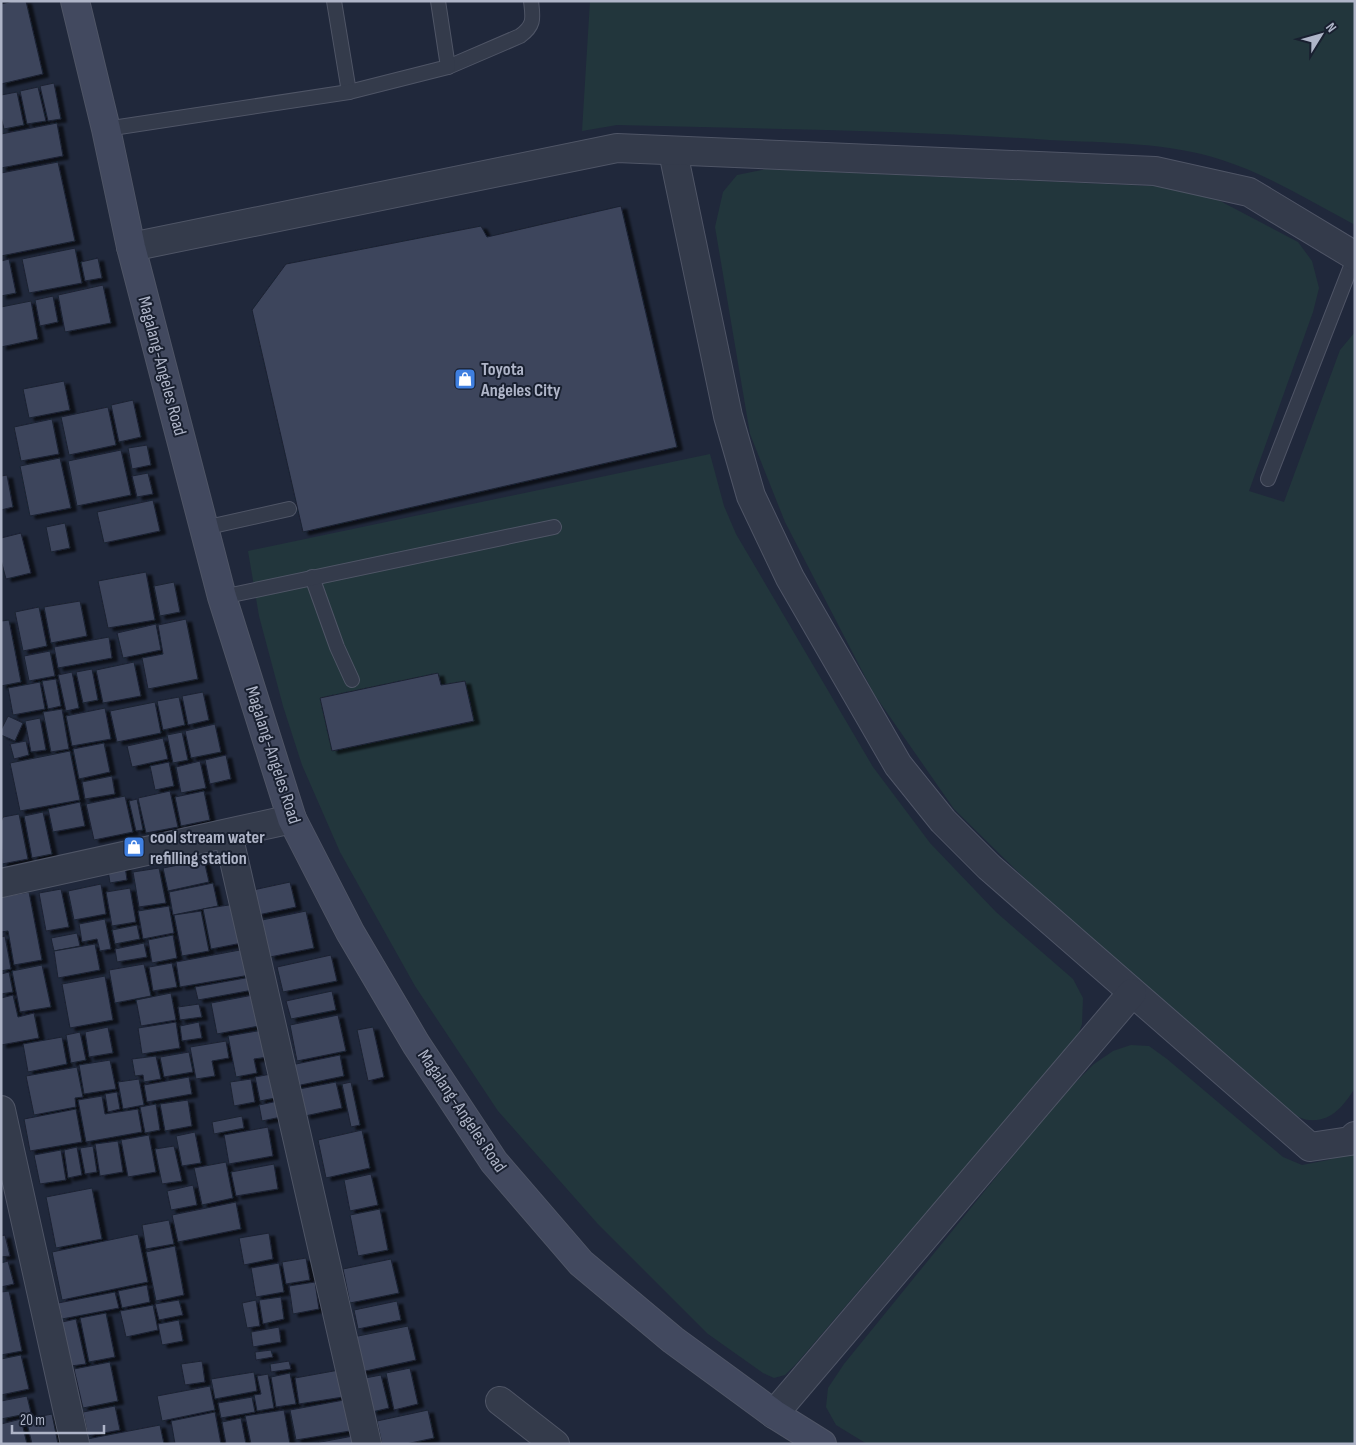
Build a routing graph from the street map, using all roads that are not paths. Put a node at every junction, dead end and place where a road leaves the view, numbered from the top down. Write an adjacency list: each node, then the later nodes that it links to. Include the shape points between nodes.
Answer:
1 (75, 1): 7 (main road, Magalang-Angeles Road)
2 (334, 1): 6 (lane)
3 (438, 1): 5 (lane)
4 (531, 1): 5 (lane, via 533,19 529,30)
5 (448, 67): 6 (lane)
6 (349, 92): 7 (lane)
7 (106, 129): 9 (main road, Magalang-Angeles Road)
8 (673, 152): 9 (street, via 617,148); 10 (street, via 1155,171 1249,192); 21 (street, via 728,416 751,496 790,578 898,765 943,820 989,868)
9 (131, 247): 14 (main road, Magalang-Angeles Road)
10 (1355, 256): 11 (lane)
11 (1268, 479)
12 (289, 509): 14 (lane)
13 (554, 527): 15 (lane)
14 (204, 528): 16 (main road, Magalang-Angeles Road)
15 (312, 578): 16 (lane); 17 (lane)
16 (222, 597): 18 (main road, Magalang-Angeles Road)
17 (352, 680)
18 (292, 819): 19 (street); 26 (main road, Magalang-Angeles Road, via 370,966 416,1044 494,1162 581,1263 673,1340)
19 (228, 834): 20 (street); 28 (street)
20 (1, 883)
21 (1132, 993): 23 (street, via 1310,1147 1350,1141); 26 (street)
22 (1, 1110): 24 (street)
23 (1355, 1136)
24 (8, 1175): 27 (street)
25 (500, 1401): 29 (street)
26 (774, 1414): 30 (main road, Magalang-Angeles Road)
27 (75, 1444)
28 (367, 1444)
29 (555, 1444)
30 (822, 1444)

